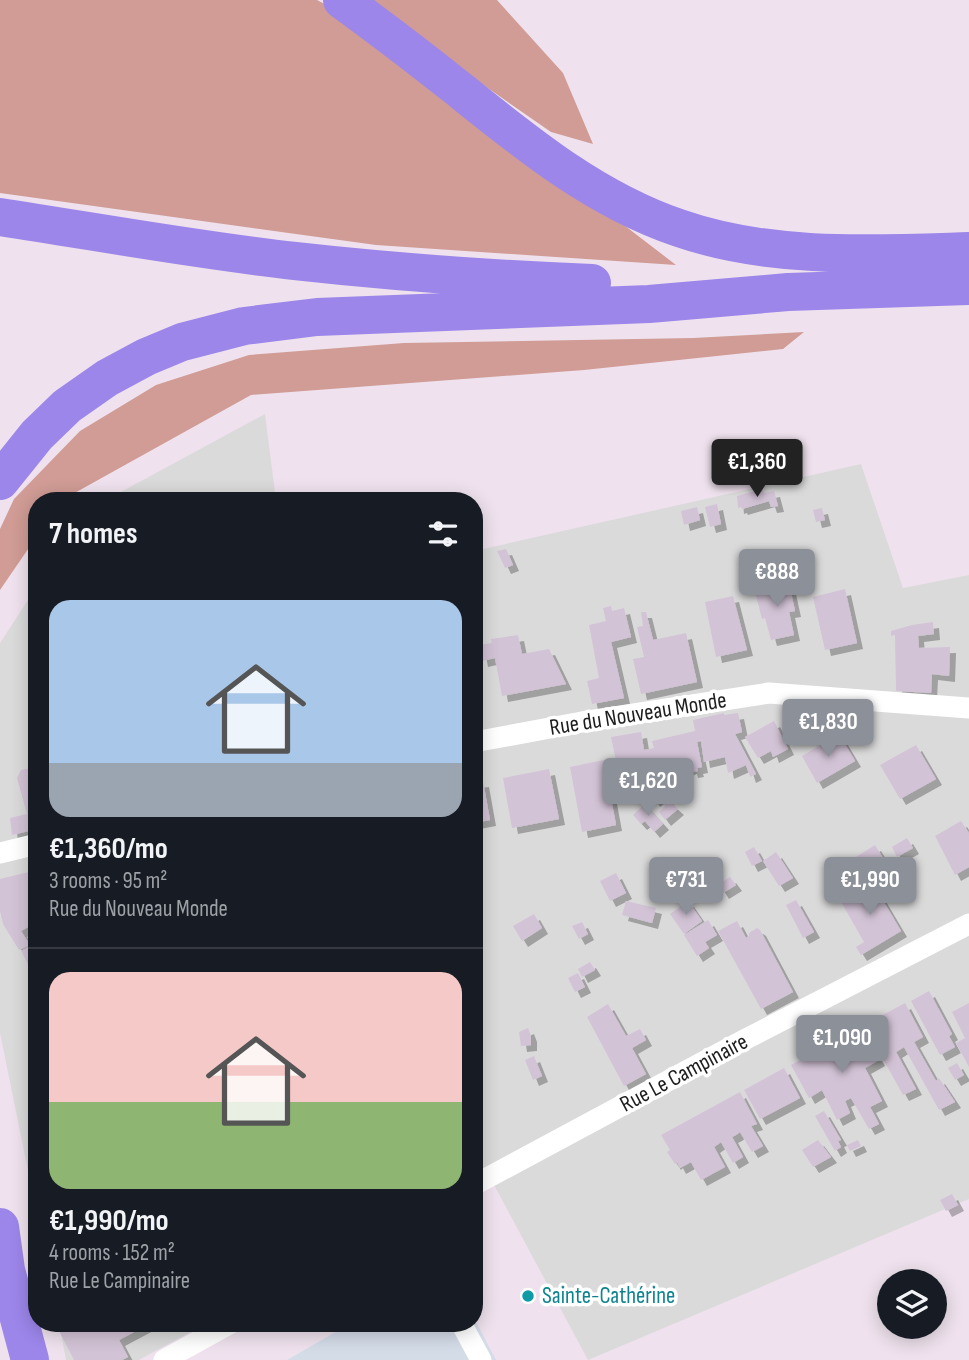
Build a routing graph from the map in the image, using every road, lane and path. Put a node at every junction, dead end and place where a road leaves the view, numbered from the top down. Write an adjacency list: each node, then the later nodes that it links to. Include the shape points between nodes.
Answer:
1 (342, 0): 3 (highway, via 576,177 623,205 680,229 798,251)
2 (0, 217): 5 (highway, via 295,261 451,275)
3 (969, 251)
4 (969, 286): 5 (highway)
5 (788, 292): 6 (highway, via 649,304 317,317 215,332 146,356 97,385 37,435)
6 (0, 481)
7 (969, 708): 8 (street, Rue du Nouveau Monde, via 769,693)
8 (483, 741)
9 (28, 846): 10 (street)
10 (0, 853)
11 (969, 925): 12 (street, Rue Le Campinaire)
12 (483, 1180)
13 (0, 1227): 16 (highway, via 6,1270)
14 (215, 1332): 17 (street)
15 (466, 1332): 18 (street)
16 (30, 1360)
17 (164, 1360)
18 (481, 1360)

